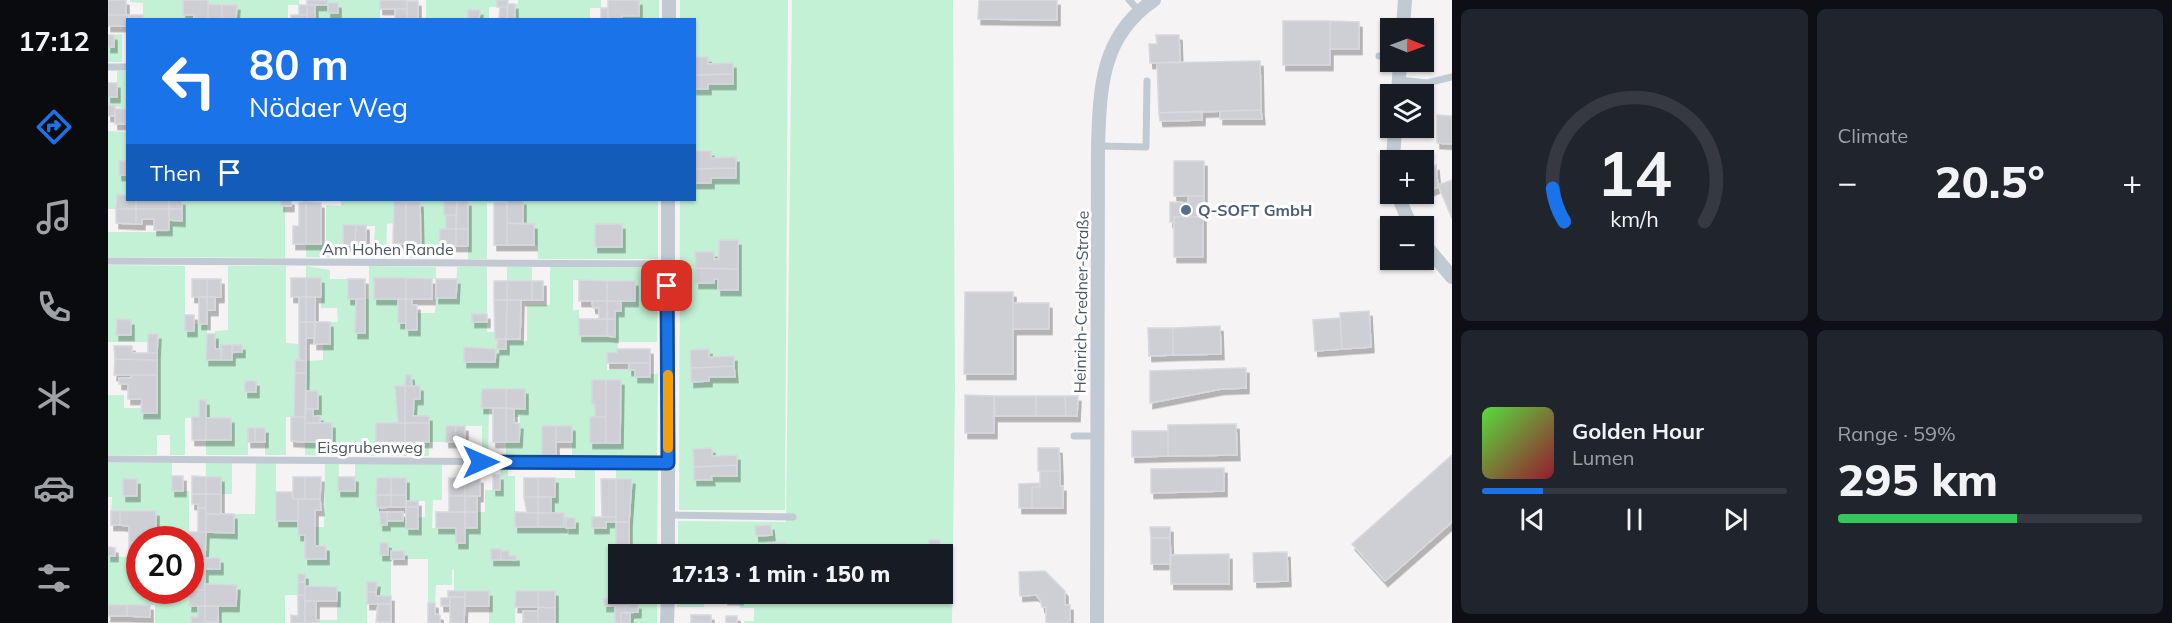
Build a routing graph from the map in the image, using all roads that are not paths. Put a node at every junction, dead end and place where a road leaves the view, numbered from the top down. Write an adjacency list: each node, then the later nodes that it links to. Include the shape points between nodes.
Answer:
1 (669, 0): 6 (street)
2 (1129, 0): 5 (lane)
3 (1154, 0): 5 (street, Heinrich-Credner-Straße)
4 (1405, 0): 7 (street)
5 (1140, 12): 15 (street, Heinrich-Credner-Straße, via 1118,36 1107,60 1101,85)
6 (669, 18)
7 (1403, 18)
8 (108, 67): 9 (lane)
9 (126, 67)
10 (1399, 72): 12 (street)
11 (1452, 77): 12 (lane, via 1427,83)
12 (1399, 80): 14 (street)
13 (1147, 81): 15 (lane, via 1146,147)
14 (1399, 84)
15 (1098, 146): 22 (street, Heinrich-Credner-Straße)
16 (668, 201): 19 (street)
17 (1434, 256): 20 (street)
18 (108, 261): 19 (lane, Am Hohen Rande)
19 (667, 264): 24 (street)
20 (1452, 277)
21 (1074, 436): 22 (lane)
22 (1096, 436): 30 (street, Heinrich-Credner-Straße)
23 (108, 459): 24 (lane, Eisgrubenweg)
24 (668, 463): 25 (street)
25 (668, 515): 26 (lane); 27 (street)
26 (793, 517)
27 (668, 544)
28 (668, 604): 29 (street)
29 (667, 623)
30 (1097, 623)

